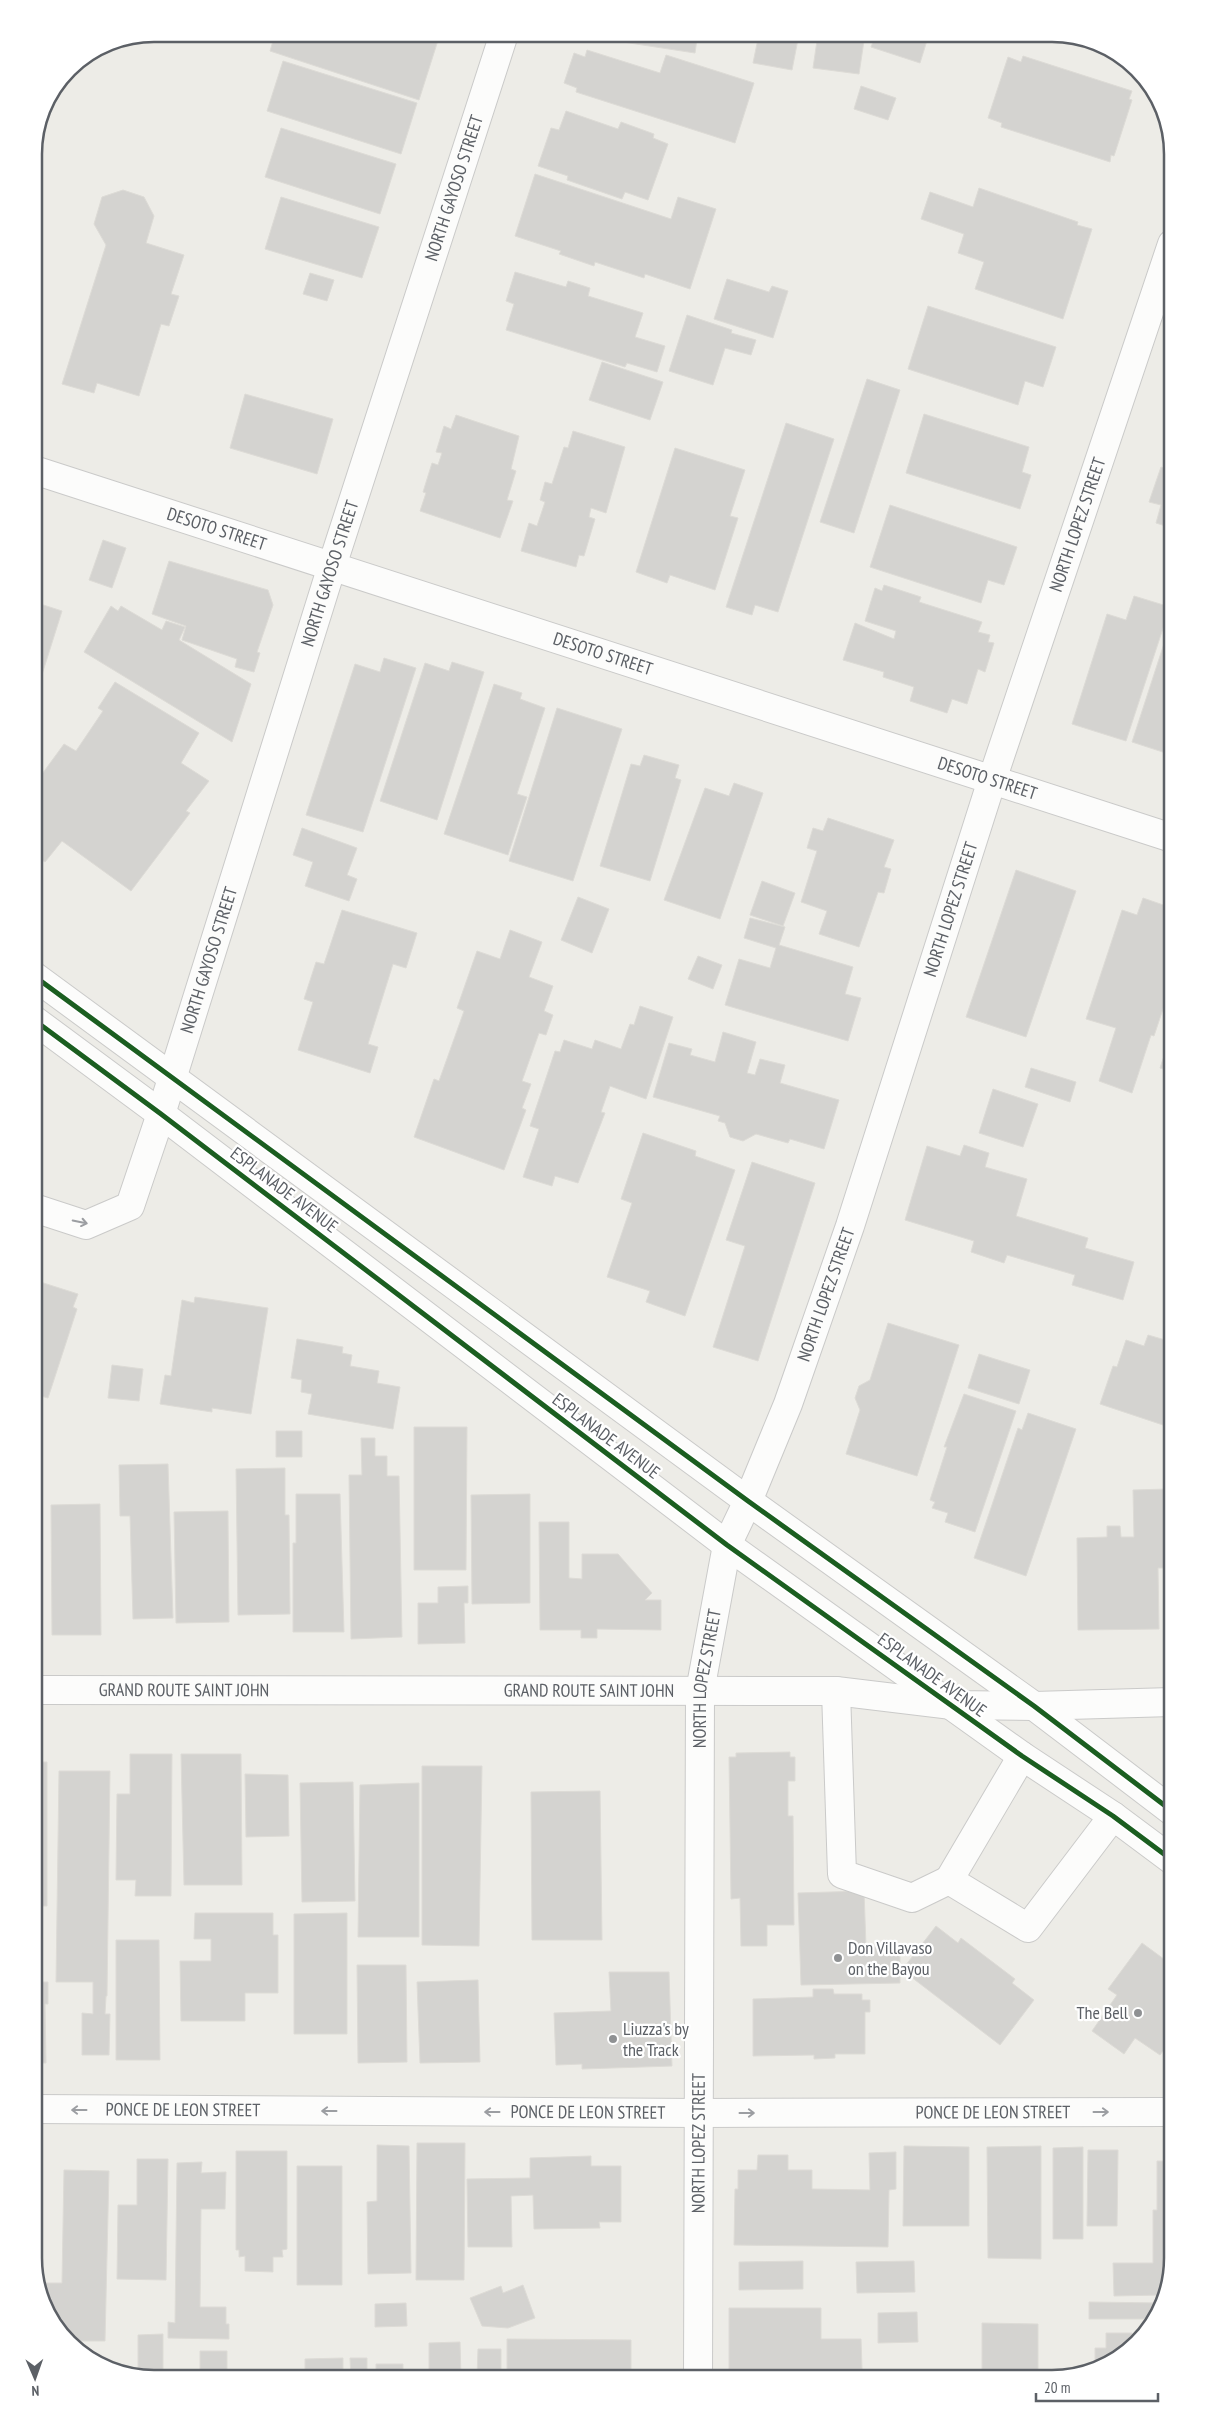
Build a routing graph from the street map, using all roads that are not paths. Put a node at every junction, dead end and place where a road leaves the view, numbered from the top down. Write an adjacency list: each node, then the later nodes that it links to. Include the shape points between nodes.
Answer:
1 (501, 42): 4 (street, NORTH GAYOSO STREET)
2 (1164, 268): 5 (street, NORTH LOPEZ STREET)
3 (43, 473): 4 (street, DESOTO STREET)
4 (332, 566): 5 (street, DESOTO STREET); 9 (street, NORTH GAYOSO STREET)
5 (992, 780): 6 (street, DESOTO STREET); 12 (street, NORTH LOPEZ STREET, via 850,1226 788,1404)
6 (1164, 835)
7 (43, 982): 9 (street, ESPLANADE AVENUE)
8 (43, 1026): 10 (street, ESPLANADE AVENUE)
9 (173, 1078): 10 (street, NORTH GAYOSO STREET); 12 (street, ESPLANADE AVENUE)
10 (162, 1114): 11 (street, NORTH GAYOSO STREET, one-way to 10, via 86,1225 130,1206); 13 (street, ESPLANADE AVENUE)
11 (42, 1211)
12 (748, 1501): 13 (street, NORTH LOPEZ STREET); 19 (street, ESPLANADE AVENUE)
13 (727, 1545): 15 (street, NORTH LOPEZ STREET); 18 (street, ESPLANADE AVENUE)
14 (42, 1690): 15 (street, GRAND ROUTE SAINT JOHN)
15 (700, 1691): 16 (street, GRAND ROUTE SAINT JOHN); 27 (street, NORTH LOPEZ STREET)
16 (836, 1691): 18 (street, GRAND ROUTE SAINT JOHN); 24 (street, via 842,1874 912,1898)
17 (1164, 1702): 19 (street, GRAND ROUTE SAINT JOHN)
18 (952, 1706): 19 (street, GRAND ROUTE SAINT JOHN); 20 (street, ESPLANADE AVENUE)
19 (1034, 1706): 21 (street, ESPLANADE AVENUE)
20 (1022, 1756): 22 (street, ESPLANADE AVENUE); 24 (street)
21 (1164, 1805)
22 (1113, 1816): 23 (street, ESPLANADE AVENUE); 24 (street, via 1028,1928)
23 (1164, 1854)
24 (949, 1880)
25 (42, 2110): 27 (street, PONCE DE LEON STREET, one-way to 25)
26 (1164, 2112): 27 (street, PONCE DE LEON STREET, one-way to 26)
27 (698, 2113): 28 (street, NORTH LOPEZ STREET)
28 (698, 2370)

